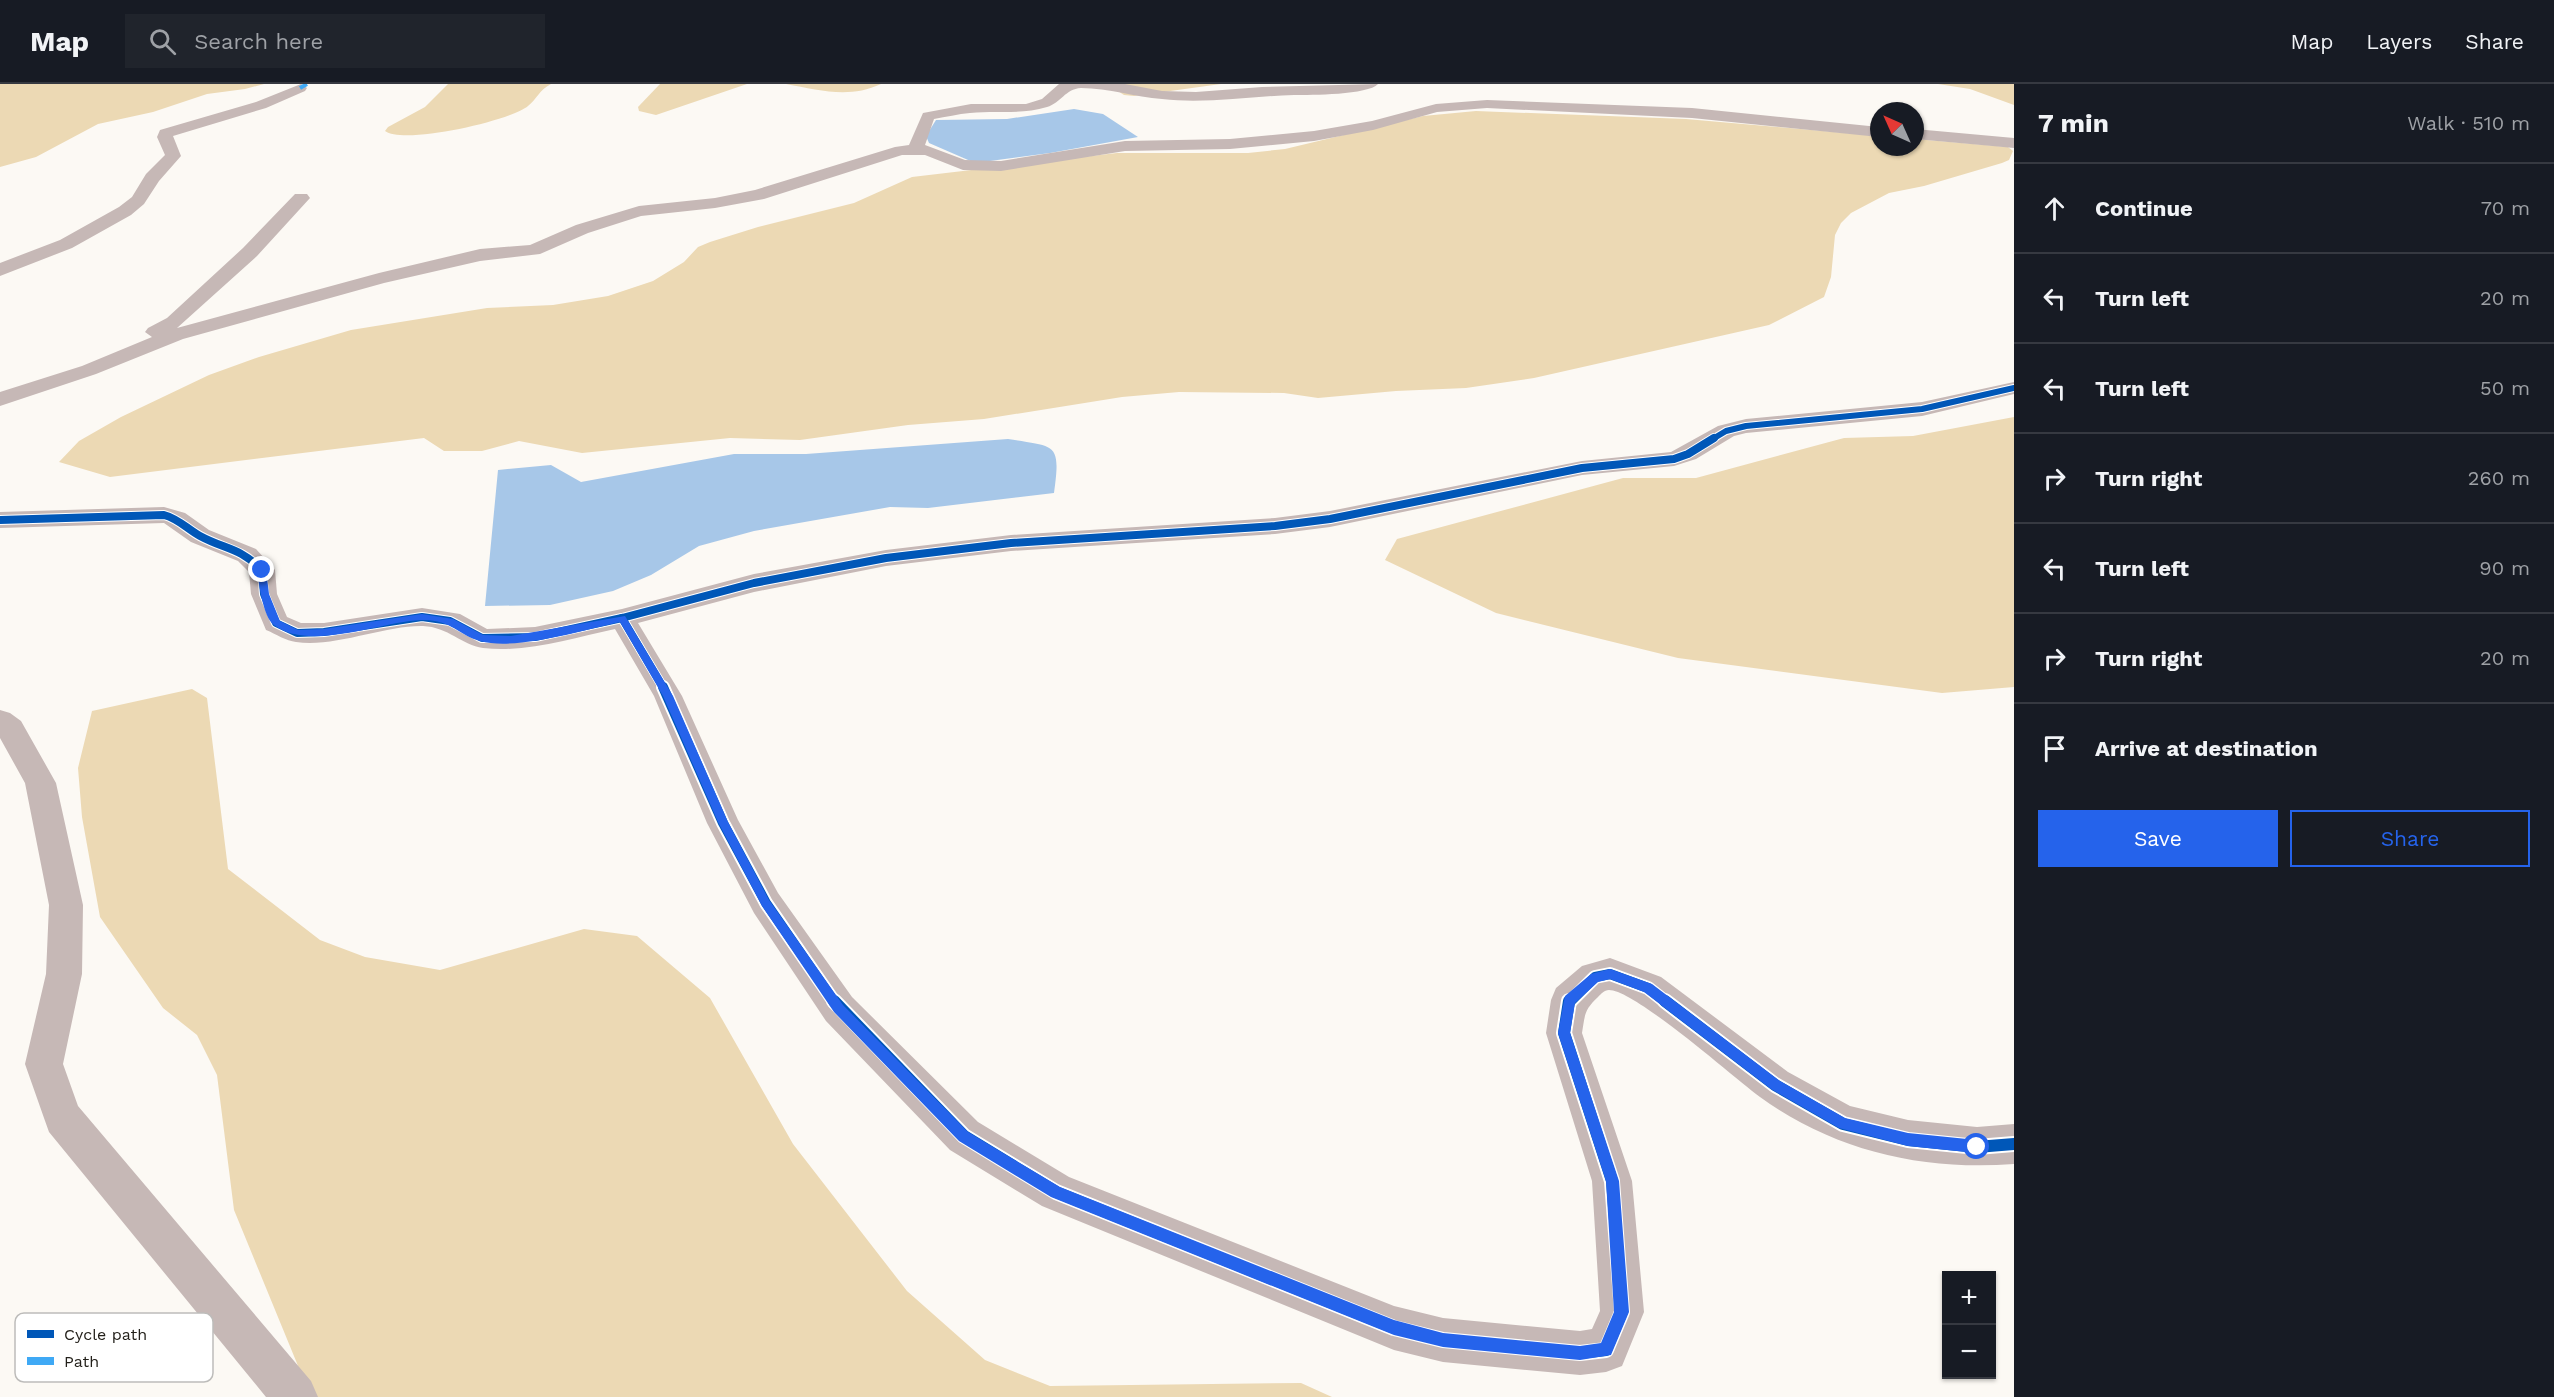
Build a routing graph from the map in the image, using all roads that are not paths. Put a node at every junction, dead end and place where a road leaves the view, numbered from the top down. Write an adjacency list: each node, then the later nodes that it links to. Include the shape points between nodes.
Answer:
1 (1371, 84): 6 (street, via 1335,90 1196,96 1080,84 1064,87 1047,102 1027,108 970,108 928,116)
2 (300, 88): 8 (street, via 261,105 166,133 173,156 125,211 66,244)
3 (1870, 131): 6 (street, via 1516,99 1436,108 1314,136 1230,144 1125,146 1001,166 963,165)
4 (1924, 135): 5 (street)
5 (2014, 143)
6 (916, 149): 9 (street, via 901,150 758,195 615,217 534,250 480,255 379,279 176,335)
7 (301, 198): 9 (street, via 250,252 174,322 128,346)
8 (0, 270)
9 (119, 358): 11 (street)
10 (2014, 388): 13 (street, via 1922,409 1746,426 1726,431 1674,459 1582,468 1330,519 1011,543 886,558 754,583)
11 (0, 399)
12 (0, 520): 13 (street, via 164,515 176,518 200,536 247,555 262,570 264,594 276,622 297,633 422,617 450,621 482,638 511,639)
13 (622, 618): 15 (street, via 668,696 723,822 765,903 839,1009 964,1136 1056,1192 1394,1328 1443,1340 1580,1353 1606,1350 1622,1312 1612,1181 1564,1033 1569,1000 1595,977 1610,974 1648,988 1776,1085 1843,1124 1908,1140 1977,1147)
14 (0, 721): 16 (street, via 10,729 40,783 66,905 64,974 44,1064 63,1118)
15 (2014, 1144)
16 (295, 1397)

